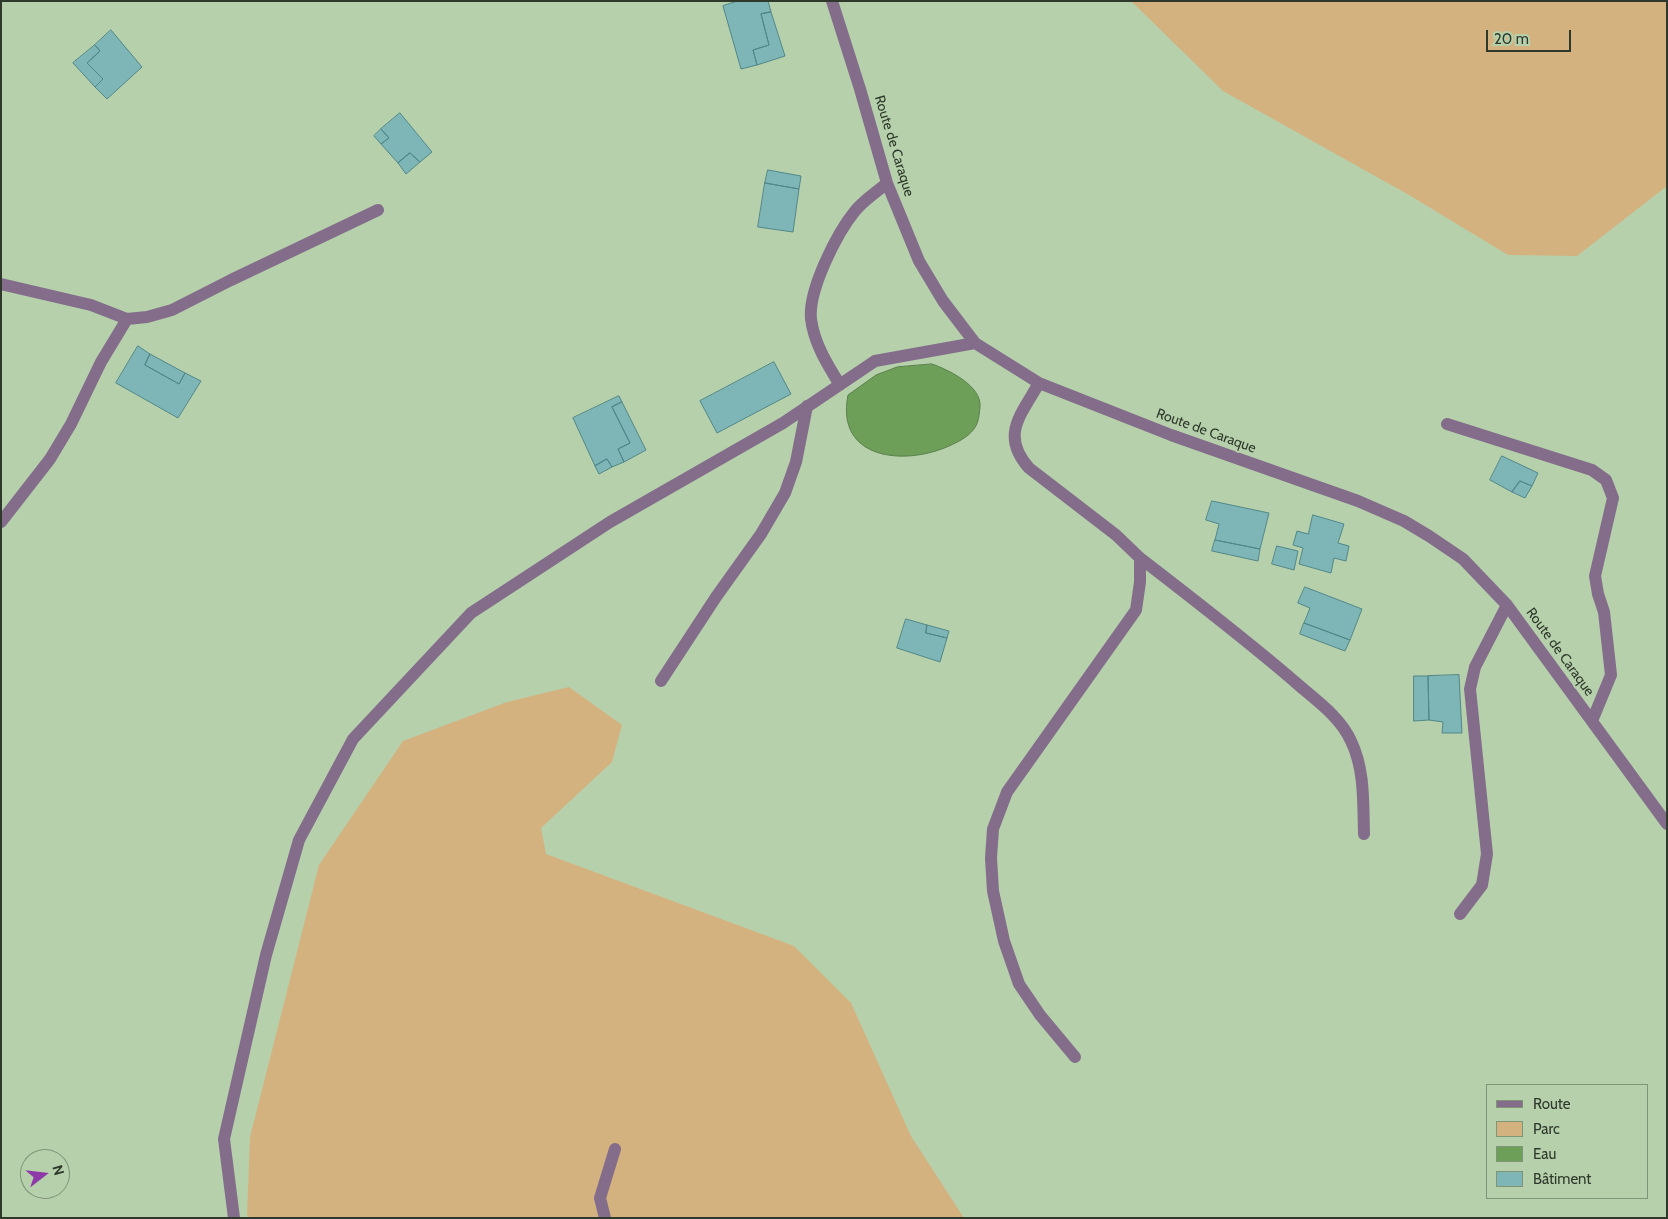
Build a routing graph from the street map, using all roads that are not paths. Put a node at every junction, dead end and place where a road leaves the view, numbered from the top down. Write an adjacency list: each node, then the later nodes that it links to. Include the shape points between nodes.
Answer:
1 (832, 1): 2 (street, Route de Caraque)
2 (887, 183): 6 (street, Route de Caraque, via 919,261 943,301); 8 (street, via 856,210 830,251 814,294 811,318 821,354)
3 (378, 210): 5 (street, via 172,310)
4 (1, 284): 5 (street, via 91,304)
5 (127, 319): 11 (street, via 101,362 72,424 50,459)
6 (975, 342): 7 (street, Route de Caraque); 8 (street, via 875,361)
7 (1039, 382): 12 (street, via 1015,426 1014,437 1020,458); 13 (street, Route de Caraque, via 1171,435 1358,501 1404,521 1463,559)
8 (840, 385): 9 (street)
9 (807, 406): 14 (street, via 796,462 785,493 761,534); 21 (street, via 610,522 471,613 353,738 299,840 266,955 224,1139)
10 (1447, 424): 15 (street, via 1592,470 1606,480 1613,498 1595,576 1604,612 1611,676)
11 (1, 522)
12 (1140, 558): 17 (street, via 1252,646 1342,726 1357,755 1362,775); 19 (street, via 1136,610 1007,792 993,829 993,891 1004,941 1019,984)
13 (1507, 604): 15 (street, Route de Caraque); 18 (street, via 1475,668 1470,690 1486,854 1482,885)
14 (661, 681)
15 (1592, 721): 16 (street, Route de Caraque)
16 (1667, 824)
17 (1364, 834)
18 (1460, 914)
19 (1075, 1057)
20 (615, 1149): 22 (street, via 600,1198)
21 (234, 1218)
22 (605, 1218)

